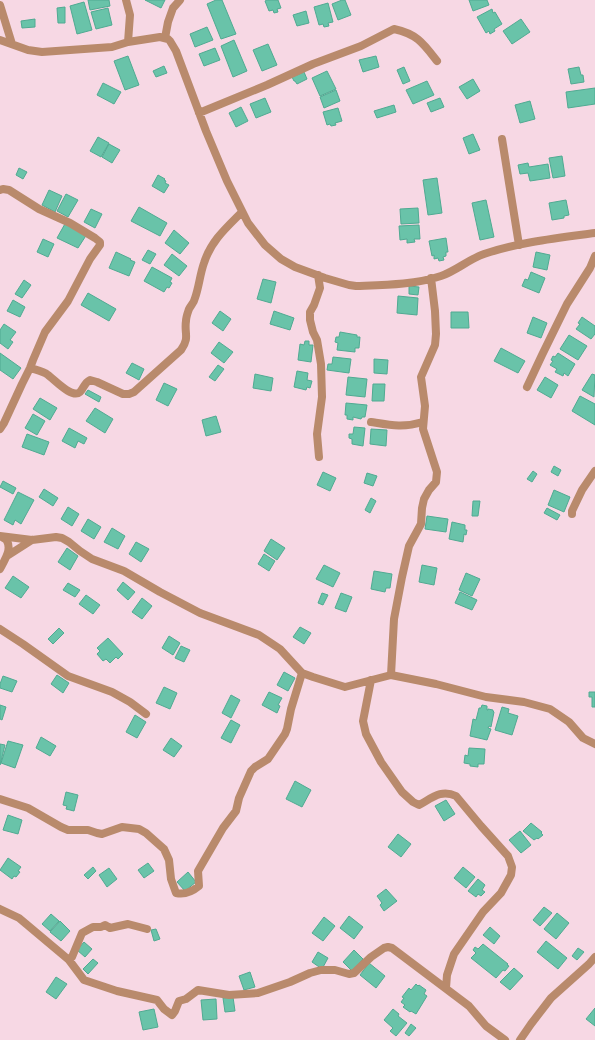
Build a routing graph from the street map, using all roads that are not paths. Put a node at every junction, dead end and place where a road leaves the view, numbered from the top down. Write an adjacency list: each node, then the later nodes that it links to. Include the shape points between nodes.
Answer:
1 (126, 0): 6 (street, via 130,15)
2 (180, 0): 4 (street, via 170,15)
3 (0, 5): 7 (street)
4 (165, 38): 6 (street); 9 (street, via 170,41 176,52)
5 (0, 40): 7 (street)
6 (128, 42): 7 (street, via 112,47 42,52)
7 (12, 44)
8 (437, 61): 9 (street, via 419,39 394,29 361,46)
9 (199, 113): 12 (street)
10 (502, 139): 14 (street)
11 (0, 190): 18 (street, via 9,190 100,242 68,301 44,332)
12 (242, 212): 16 (street, via 265,245 296,267); 18 (street, via 212,244 204,262 196,298 186,321 185,344 134,392 123,394 90,380 80,392 73,394 47,374)
13 (595, 233): 14 (street, via 550,238)
14 (519, 245): 17 (street, via 483,255)
15 (595, 256): 19 (street, via 567,304)
16 (318, 275): 17 (street, via 349,286 409,283); 23 (street, via 320,288 310,312 321,371)
17 (432, 278): 21 (street, via 436,334 435,345 421,377 425,406)
18 (30, 368): 22 (street)
19 (527, 387)
20 (371, 422): 21 (street, via 411,426)
21 (423, 422): 32 (street, via 437,472 436,482 424,499 421,524 409,546 394,619)
22 (0, 429)
23 (318, 457)
24 (595, 471): 25 (street, via 582,490)
25 (572, 514)
26 (1, 536): 27 (street); 28 (street, via 7,541)
27 (32, 540): 28 (street); 31 (street, via 62,538 92,559 124,571 200,613 259,635 280,649)
28 (7, 556): 29 (street)
29 (0, 569)
30 (0, 629): 34 (street, via 68,676 112,692)
31 (302, 673): 33 (street, via 345,687); 36 (street, via 286,734 268,758 251,772 236,810 198,871 199,886 195,890 183,894 176,893 164,849 139,829 122,827 102,834 88,830 68,830 28,808)
32 (391, 675): 33 (street); 35 (street, via 550,709 569,722 583,738)
33 (371, 680): 41 (street, via 363,721 366,734 381,762 402,792 419,806 440,793 456,796 508,856 512,866 511,875 501,892 483,912 454,954 447,975)
34 (146, 714)
35 (595, 744)
36 (0, 798)
37 (0, 909): 40 (street, via 19,918)
38 (147, 929): 40 (street, via 128,924 110,928 105,925 93,927 82,933)
39 (595, 957): 43 (street, via 551,998)
40 (69, 960): 41 (street, via 84,980 157,1000 172,1015 179,1001 198,990 229,995 258,993 321,970 354,973 371,957 388,947)
41 (446, 988): 42 (street, via 469,1006 486,1026)
42 (506, 1040)
43 (520, 1040)

